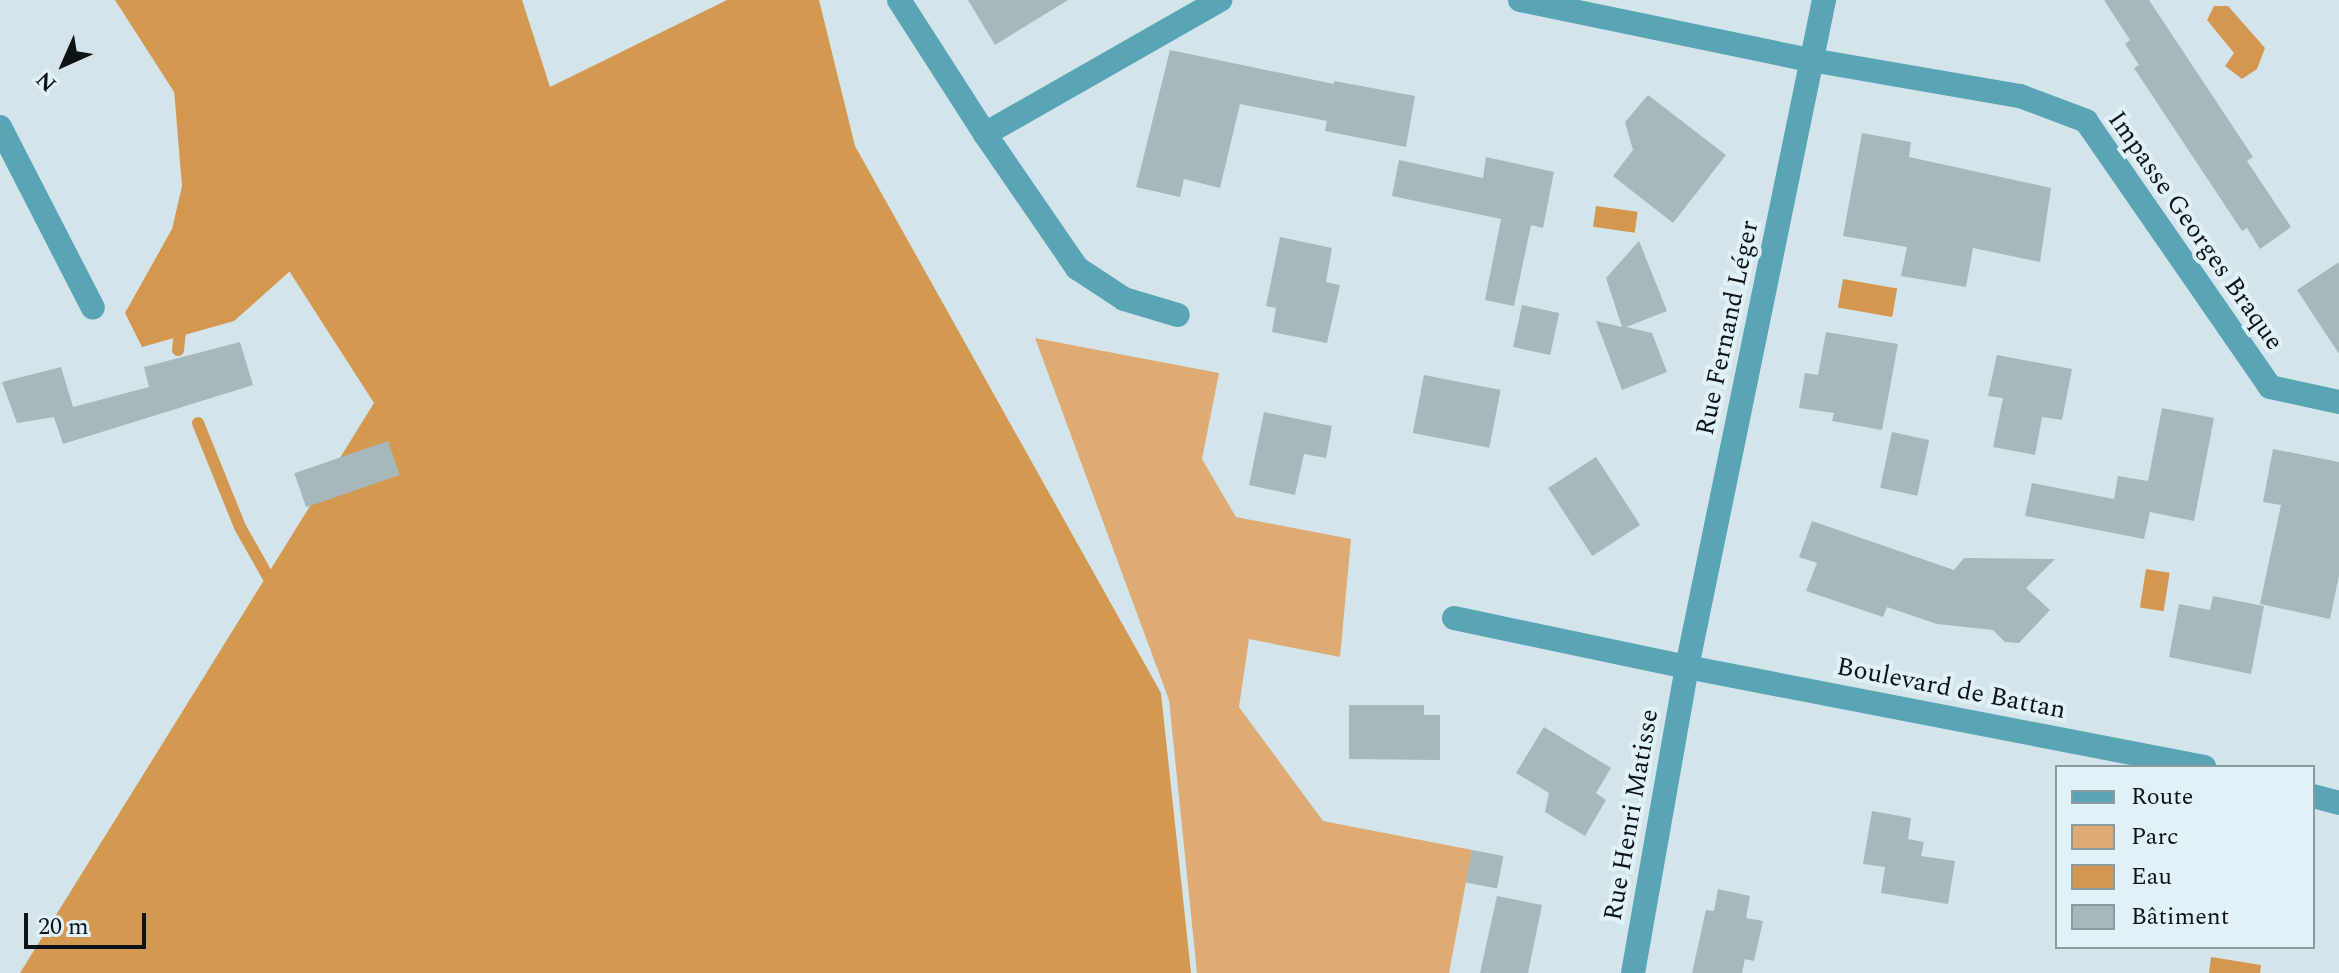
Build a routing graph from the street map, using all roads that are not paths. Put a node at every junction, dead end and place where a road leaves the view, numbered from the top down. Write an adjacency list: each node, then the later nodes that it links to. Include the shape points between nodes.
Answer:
1 (899, 0): 7 (street)
2 (1220, 0): 7 (street)
3 (1520, 0): 5 (street, Impasse Georges Braque)
4 (1824, 0): 5 (street, Rue Fernand Léger)
5 (1811, 60): 10 (street, Impasse Georges Braque, via 2020,96 2086,121 2270,387); 12 (street, Rue Fernand Léger)
6 (0, 127): 8 (street)
7 (985, 134): 9 (street, via 1077,268 1124,299)
8 (93, 308)
9 (1178, 315)
10 (2339, 402)
11 (1454, 618): 12 (street, Boulevard de Battan)
12 (1687, 667): 13 (street, Boulevard de Battan); 16 (street, Rue Henri Matisse)
13 (2194, 765)
14 (2315, 797): 15 (street)
15 (2339, 803)
16 (1633, 973)

